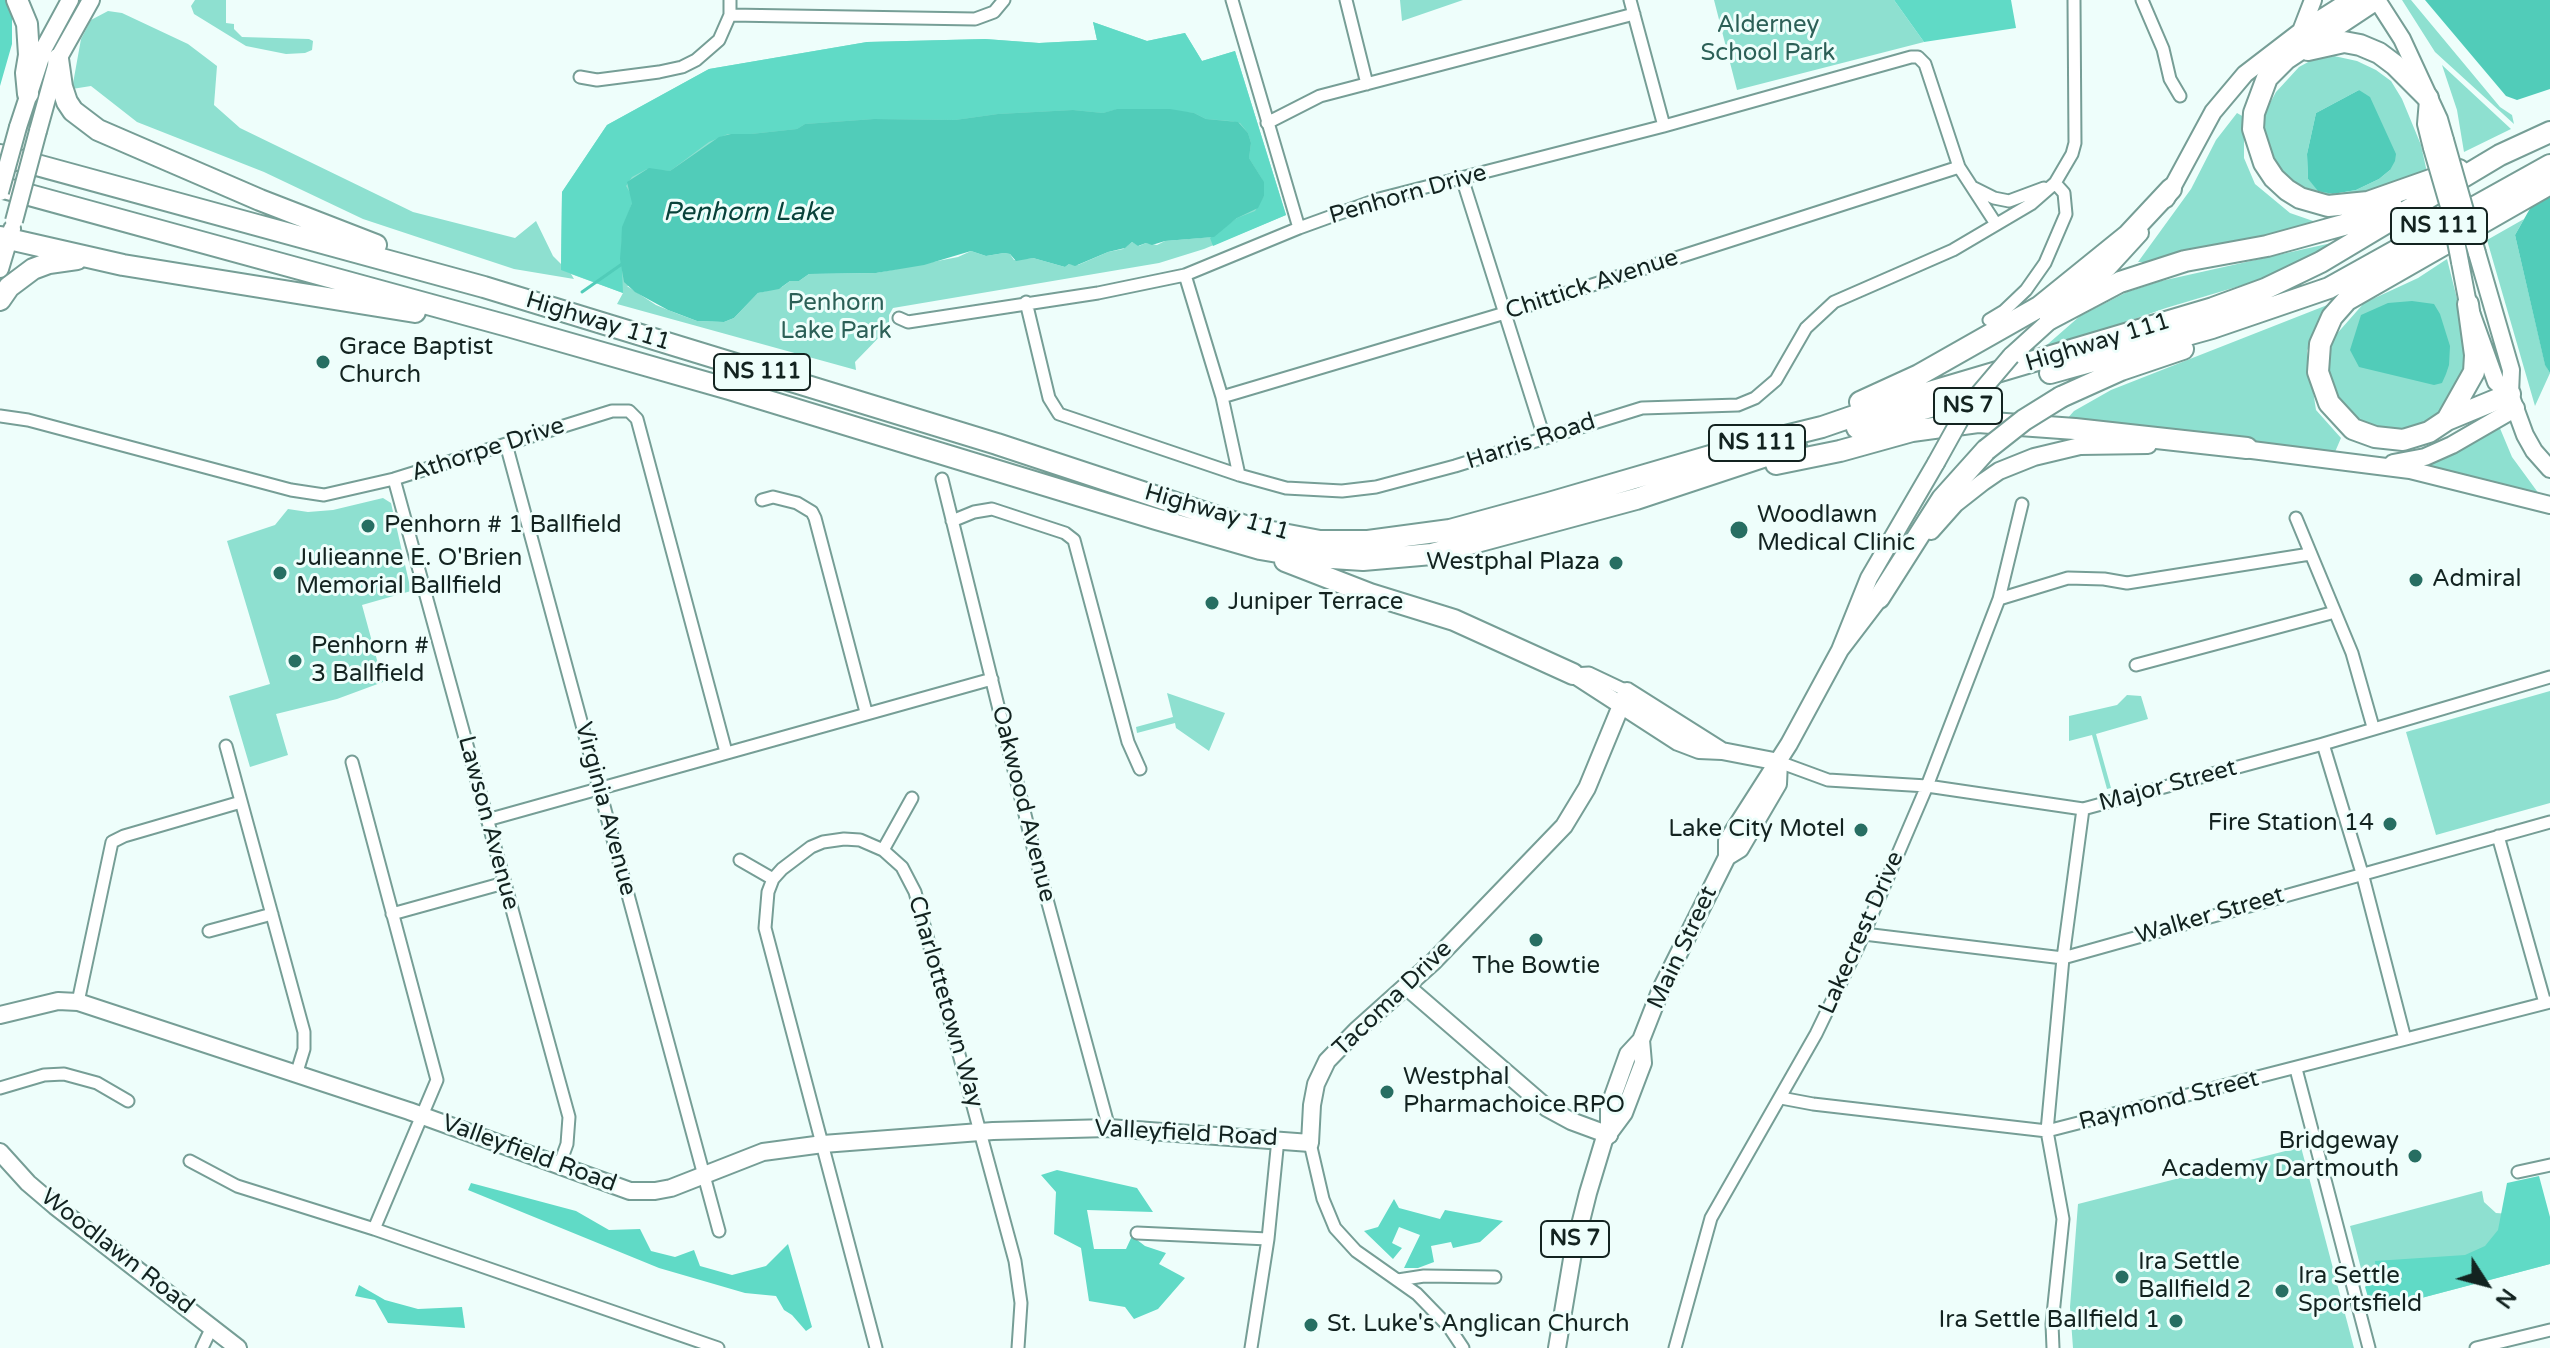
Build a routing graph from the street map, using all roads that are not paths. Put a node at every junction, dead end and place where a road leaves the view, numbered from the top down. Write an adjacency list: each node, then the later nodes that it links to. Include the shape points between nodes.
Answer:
1 (17, 0): 21 (highway, via 27,24)
2 (70, 0): 21 (main road, via 44,48)
3 (91, 0): 17 (main road)
4 (730, 0): 15 (street)
5 (1004, 0): 15 (street, via 994,12 975,19)
6 (1232, 0): 24 (street)
7 (1346, 0): 20 (street)
8 (1630, 0): 14 (street)
9 (2074, 0): 33 (street, via 2075,143)
10 (2142, 0): 22 (street)
11 (2313, 0): 16 (main road)
12 (2350, 0): 16 (main road, Main Street)
13 (2376, 0): 18 (highway); 23 (main road, via 2402,39)
14 (1634, 14): 20 (street); 25 (street)
15 (730, 15): 19 (street, via 719,40 682,67 597,80)
16 (2301, 31): 36 (main road, Main Street, via 2253,66 2213,112)
17 (58, 59): 40 (main road, bridge); 44 (highway, via 67,102 98,130)
18 (2286, 59): 23 (highway, via 2344,42 2360,45 2395,65); 29 (highway, via 2267,78 2258,97 2253,129 2274,178 2300,198 2328,206 2368,202)
19 (580, 77)
20 (1367, 84): 24 (street, via 1320,96)
21 (28, 94): 37 (main road, bridge)
22 (2180, 96)
23 (2428, 98): 27 (main road, via 2426,124)
24 (1267, 123): 39 (street)
25 (1664, 126): 31 (street, Penhorn Drive, via 1918,57 1925,64); 32 (street, Penhorn Drive)
26 (2550, 132): 29 (highway, Highway 111 / NS 111)
27 (2439, 144): 48 (main road, bridge); 55 (main road, bridge, via 2511,370)
28 (0, 153): 44 (highway, Highway 111 / NS 111)
29 (2500, 155): 51 (highway, via 2347,224 2172,265 2120,282); 60 (highway, Highway 111 / NS 111, via 2265,289)
30 (2550, 165): 45 (highway, Highway 111 / NS 111)
31 (1959, 167): 35 (street); 49 (street, Chittick Avenue)
32 (1462, 178): 39 (street, Penhorn Drive, via 1379,199); 49 (street)
33 (2055, 183): 35 (street, via 2009,201); 38 (street, Harris Road); 52 (street, via 2064,193 2066,214 2045,263 2026,290)
34 (2550, 184): 57 (highway, via 2347,300 2320,344 2318,372 2329,403 2353,429 2403,440)
35 (1973, 187): 38 (street)
36 (2171, 189): 51 (main road, Main Street, via 2131,244); 60 (highway, via 2128,235 2039,307 1919,375)
37 (0, 190): 53 (highway, Highway 111 / NS 111)
38 (1996, 224): 58 (street, Harris Road, via 1953,250 1834,302 1806,328 1776,380 1755,398 1722,407 1642,408)
39 (1299, 228): 43 (street, Penhorn Drive)
40 (8, 232): 41 (highway); 42 (main road)
41 (91, 257): 46 (highway, via 33,269); 53 (highway)
42 (0, 269)
43 (1185, 275): 47 (street, Penhorn Drive); 54 (street)
44 (484, 287): 60 (highway, Highway 111 / NS 111, via 1251,528 1320,541 1368,541 1450,530)
45 (2329, 288): 67 (highway, Highway 111 / NS 111, via 2212,328 1797,446); 75 (highway, bridge, via 2292,308 2121,370 2024,420 1986,450 1942,499)
46 (0, 300)
47 (1026, 302): 50 (street, Penhorn Drive, via 908,322); 64 (street, Harris Road, via 1049,398 1059,414)
48 (2468, 304): 55 (main road, via 2496,382); 57 (highway, via 2474,372)
49 (1505, 313): 54 (street, Chittick Avenue); 58 (street)
50 (899, 318)
51 (2050, 319): 78 (main road, Main Street / NS 7, bridge, via 1966,409 1869,578)
52 (1989, 320)
53 (552, 338): 73 (highway, Highway 111 / NS 111)
54 (1222, 397): 64 (street)
55 (2513, 401): 57 (highway); 62 (main road, via 2452,445 2425,457); 63 (main road, via 2534,451)
56 (0, 416): 65 (street, Athorpe Drive, via 316,495)
57 (2447, 420)
58 (1544, 437): 64 (street, Harris Road, via 1358,490 1286,488)
59 (506, 444): 65 (street, Athorpe Drive); 88 (street, Athorpe Drive, via 619,409 637,419); 93 (street, Virginia Avenue)
60 (1753, 444)
61 (2247, 448): 62 (main road, Main Street); 67 (highway, via 1978,422 1912,431); 75 (main road, Main Street, via 2080,446 1999,471 1955,504)
62 (2371, 463): 70 (main road)
63 (2550, 469)
64 (1239, 475)
65 (394, 479): 97 (street, Lawson Avenue)
66 (942, 479): 72 (street, Oakwood Avenue)
67 (1636, 499): 73 (highway, Highway 111 / NS 111, via 1411,556 1326,559)
68 (762, 500): 84 (street, via 797,503 815,518)
69 (2022, 504): 76 (street, Lakecrest Drive)
70 (2550, 505)
71 (2296, 518): 74 (street)
72 (952, 521): 82 (street, Oakwood Avenue); 91 (street, via 992,509 1074,540 1128,742)
73 (1260, 549): 80 (highway, via 1338,583 1462,623)
74 (2310, 554): 76 (street, via 2127,583 2068,578); 77 (street)
75 (1879, 598): 78 (main road, Main Street / NS 7)
76 (1999, 599): 92 (street, Lakecrest Drive)
77 (2335, 612): 79 (street); 85 (street)
78 (1840, 650): 90 (main road, Main Street / NS 7)
79 (2136, 665)
80 (1573, 674): 83 (main road)
81 (2550, 677): 85 (street, Major Street)
82 (992, 679): 84 (street); 121 (street, Oakwood Avenue)
83 (1624, 698): 90 (main road, via 1722,751); 110 (main road, Tacoma Drive, via 1573,814)
84 (866, 712): 88 (street)
85 (2373, 727): 86 (street, Major Street)
86 (2323, 744): 96 (street, Major Street); 102 (street)
87 (226, 746): 95 (street)
88 (726, 752): 93 (street)
89 (352, 762): 106 (street)
90 (1779, 762): 92 (street, Major Street, via 1828,780); 124 (main road, Main Street / NS 7, via 1727,841 1727,857 1665,980 1641,1040 1643,1063 1624,1113)
91 (1140, 769)
92 (1927, 786): 96 (street, Major Street); 108 (street, Lakecrest Drive)
93 (600, 788): 97 (street); 133 (street, Virginia Avenue)
94 (912, 798): 100 (street)
95 (241, 802): 105 (street); 111 (street, via 112,842)
96 (2083, 809): 109 (street)
97 (487, 820): 104 (street, Lawson Avenue)
98 (2550, 822): 99 (street, Walker Street)
99 (2498, 836): 102 (street, Walker Street); 112 (street)
100 (883, 850): 103 (street, via 860,840 823,842 802,852); 123 (street, Charlottetown Way, via 902,867 915,892)
101 (740, 860): 103 (street)
102 (2362, 873): 109 (street, Walker Street); 114 (street)
103 (773, 879): 127 (street, via 765,928)
104 (504, 883): 106 (street); 131 (street, Lawson Avenue, via 569,1117)
105 (272, 914): 107 (street); 116 (street, via 304,1032)
106 (392, 914): 120 (street, via 436,1076)
107 (209, 931)
108 (1864, 934): 109 (street, Walker Street); 118 (street, Lakecrest Drive)
109 (2063, 958): 122 (street)
110 (1407, 987): 124 (main road, via 1547,1108); 126 (main road, Tacoma Drive, via 1327,1061 1316,1084)
111 (78, 1002): 113 (main road, Valleyfield Road, via 58,1001); 116 (main road, Valleyfield Road)
112 (2548, 1003): 114 (street, Raymond Street)
113 (0, 1015)
114 (2405, 1039): 115 (street, Raymond Street)
115 (2296, 1069): 122 (street, Raymond Street); 152 (street)
116 (296, 1075): 120 (main road, Valleyfield Road)
117 (0, 1088): 119 (street, via 64,1074 97,1083)
118 (1781, 1098): 122 (street, Raymond Street); 150 (street, Lakecrest Drive, via 1711,1218)
119 (128, 1101)
120 (422, 1115): 131 (main road, Valleyfield Road); 134 (street)
121 (1109, 1128): 123 (main road, Valleyfield Road); 125 (main road, Valleyfield Road)
122 (2047, 1131): 151 (street, via 2063,1219)
123 (982, 1133): 127 (main road, Valleyfield Road); 146 (street, Charlottetown Way, via 1019,1281)
124 (1609, 1135): 149 (main road, Main Street / NS 7, via 1576,1237)
125 (1278, 1139): 126 (main road, Valleyfield Road); 137 (street)
126 (1310, 1143): 139 (street, Tacoma Drive, via 1335,1228 1356,1251)
127 (823, 1144): 133 (main road, Valleyfield Road, via 763,1152); 145 (street)
128 (0, 1152): 140 (main road, Woodlawn Road, via 70,1218)
129 (190, 1161): 134 (street, via 237,1186)
130 (2550, 1165): 132 (street)
131 (559, 1166): 133 (main road, Valleyfield Road, via 642,1192 671,1188)
132 (2518, 1172)
133 (704, 1174): 135 (street, Virginia Avenue)
134 (374, 1229): 144 (street)
135 (719, 1231)
136 (1137, 1233): 137 (street)
137 (1268, 1239): 147 (street)
138 (1495, 1277): 139 (street)
139 (1398, 1280): 148 (street, Tacoma Drive, via 1436,1312)
140 (212, 1327): 142 (street); 143 (main road, Woodlawn Road)
141 (2550, 1330): 153 (street)
142 (202, 1348)
143 (238, 1348)
144 (718, 1348)
145 (876, 1348)
146 (1018, 1348)
147 (1251, 1348)
148 (1463, 1348)
149 (1557, 1348)
150 (1675, 1348)
151 (2053, 1348)
152 (2369, 1348)
153 (2476, 1348)

